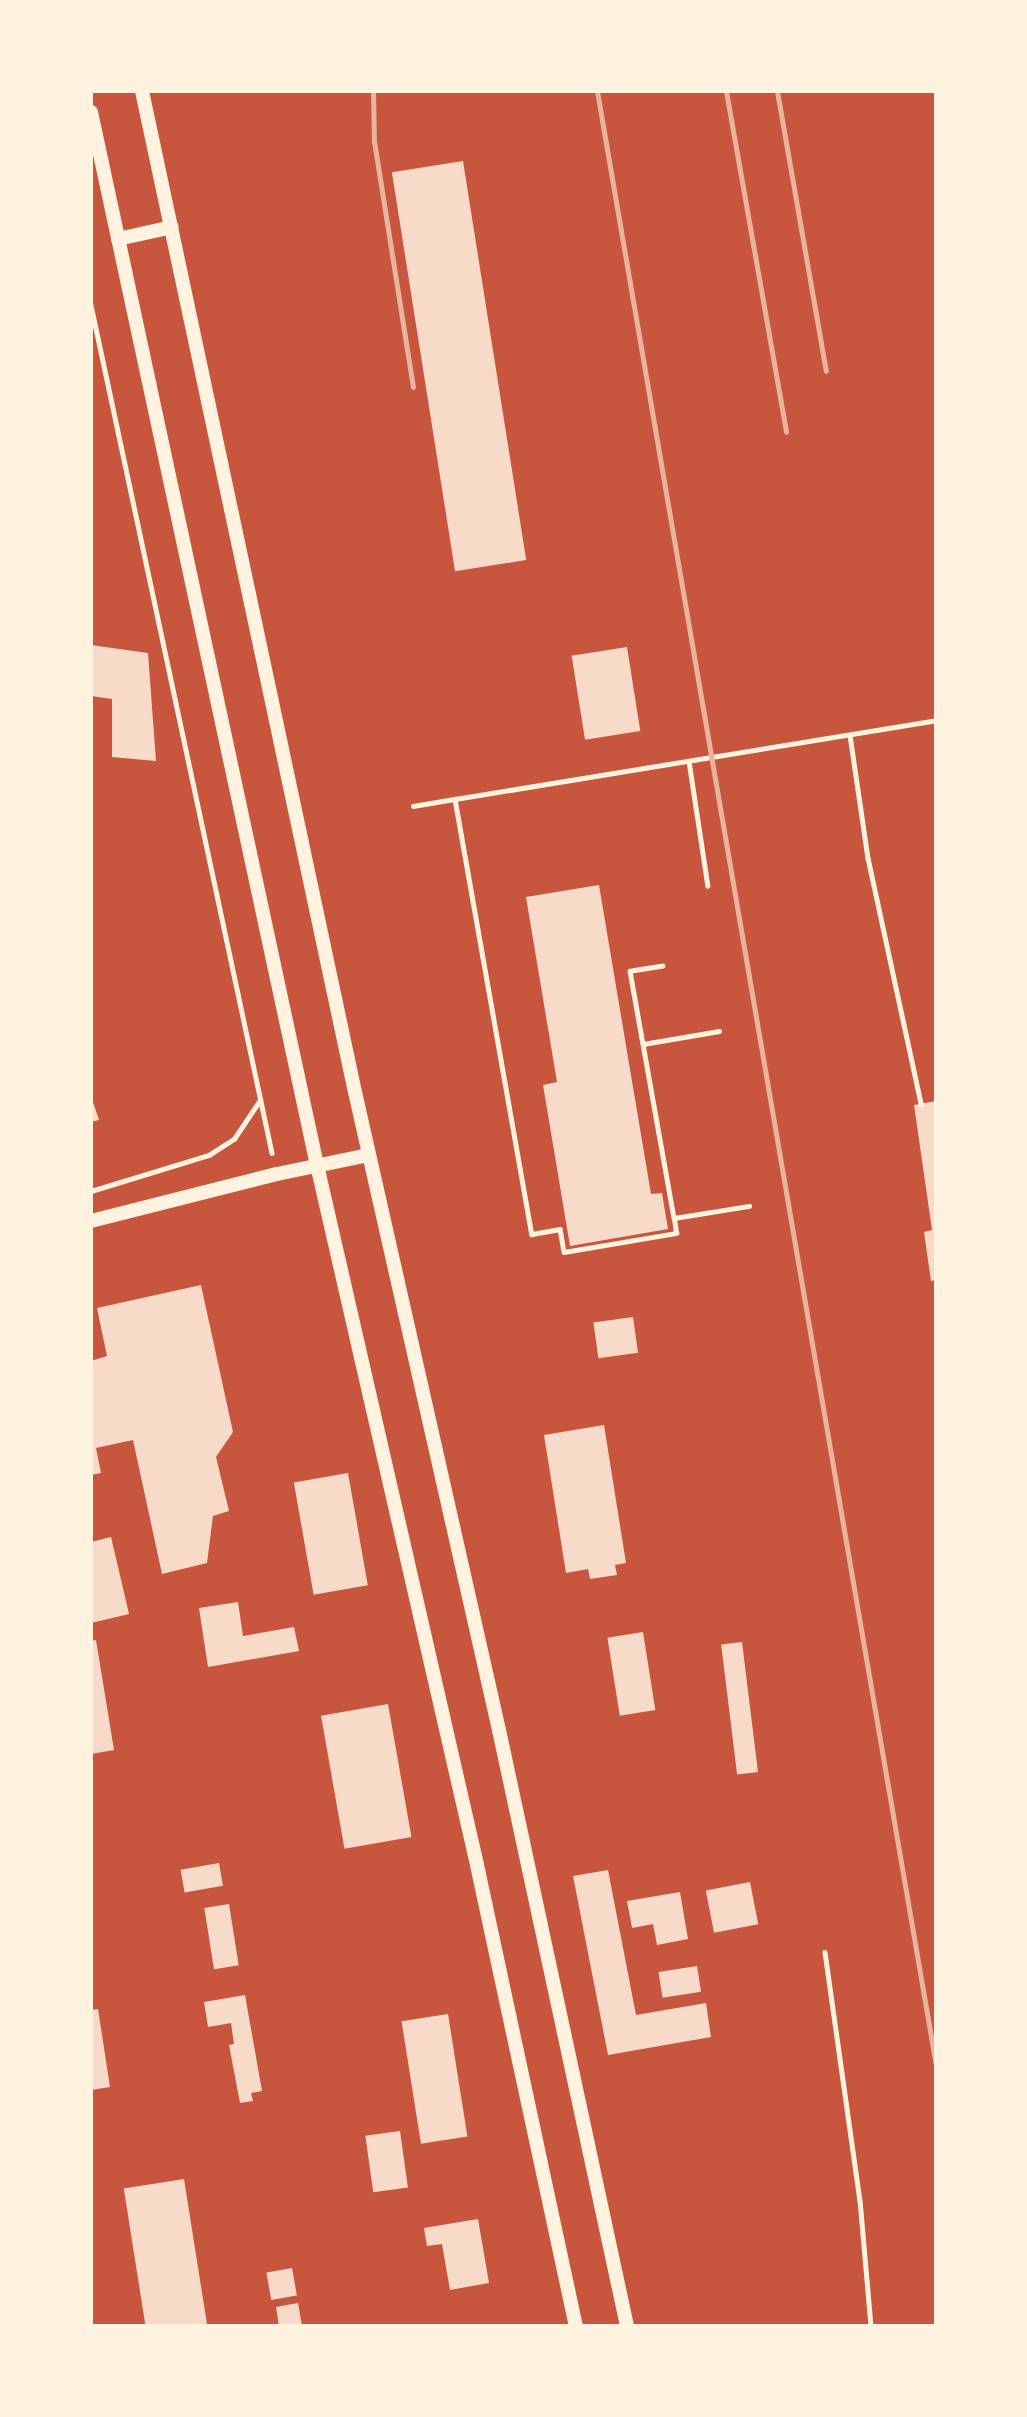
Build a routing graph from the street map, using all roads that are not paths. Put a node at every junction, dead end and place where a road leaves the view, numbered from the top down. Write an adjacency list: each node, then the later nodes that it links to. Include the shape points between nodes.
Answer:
1 (142, 91): 3 (main road)
2 (91, 112): 4 (main road)
3 (172, 227): 4 (main road); 5 (main road)
4 (118, 239): 6 (main road)
5 (369, 1155): 6 (main road); 9 (main road)
6 (317, 1165): 7 (main road); 8 (main road, via 477,1864)
7 (91, 1221)
8 (576, 2326)
9 (627, 2326)

